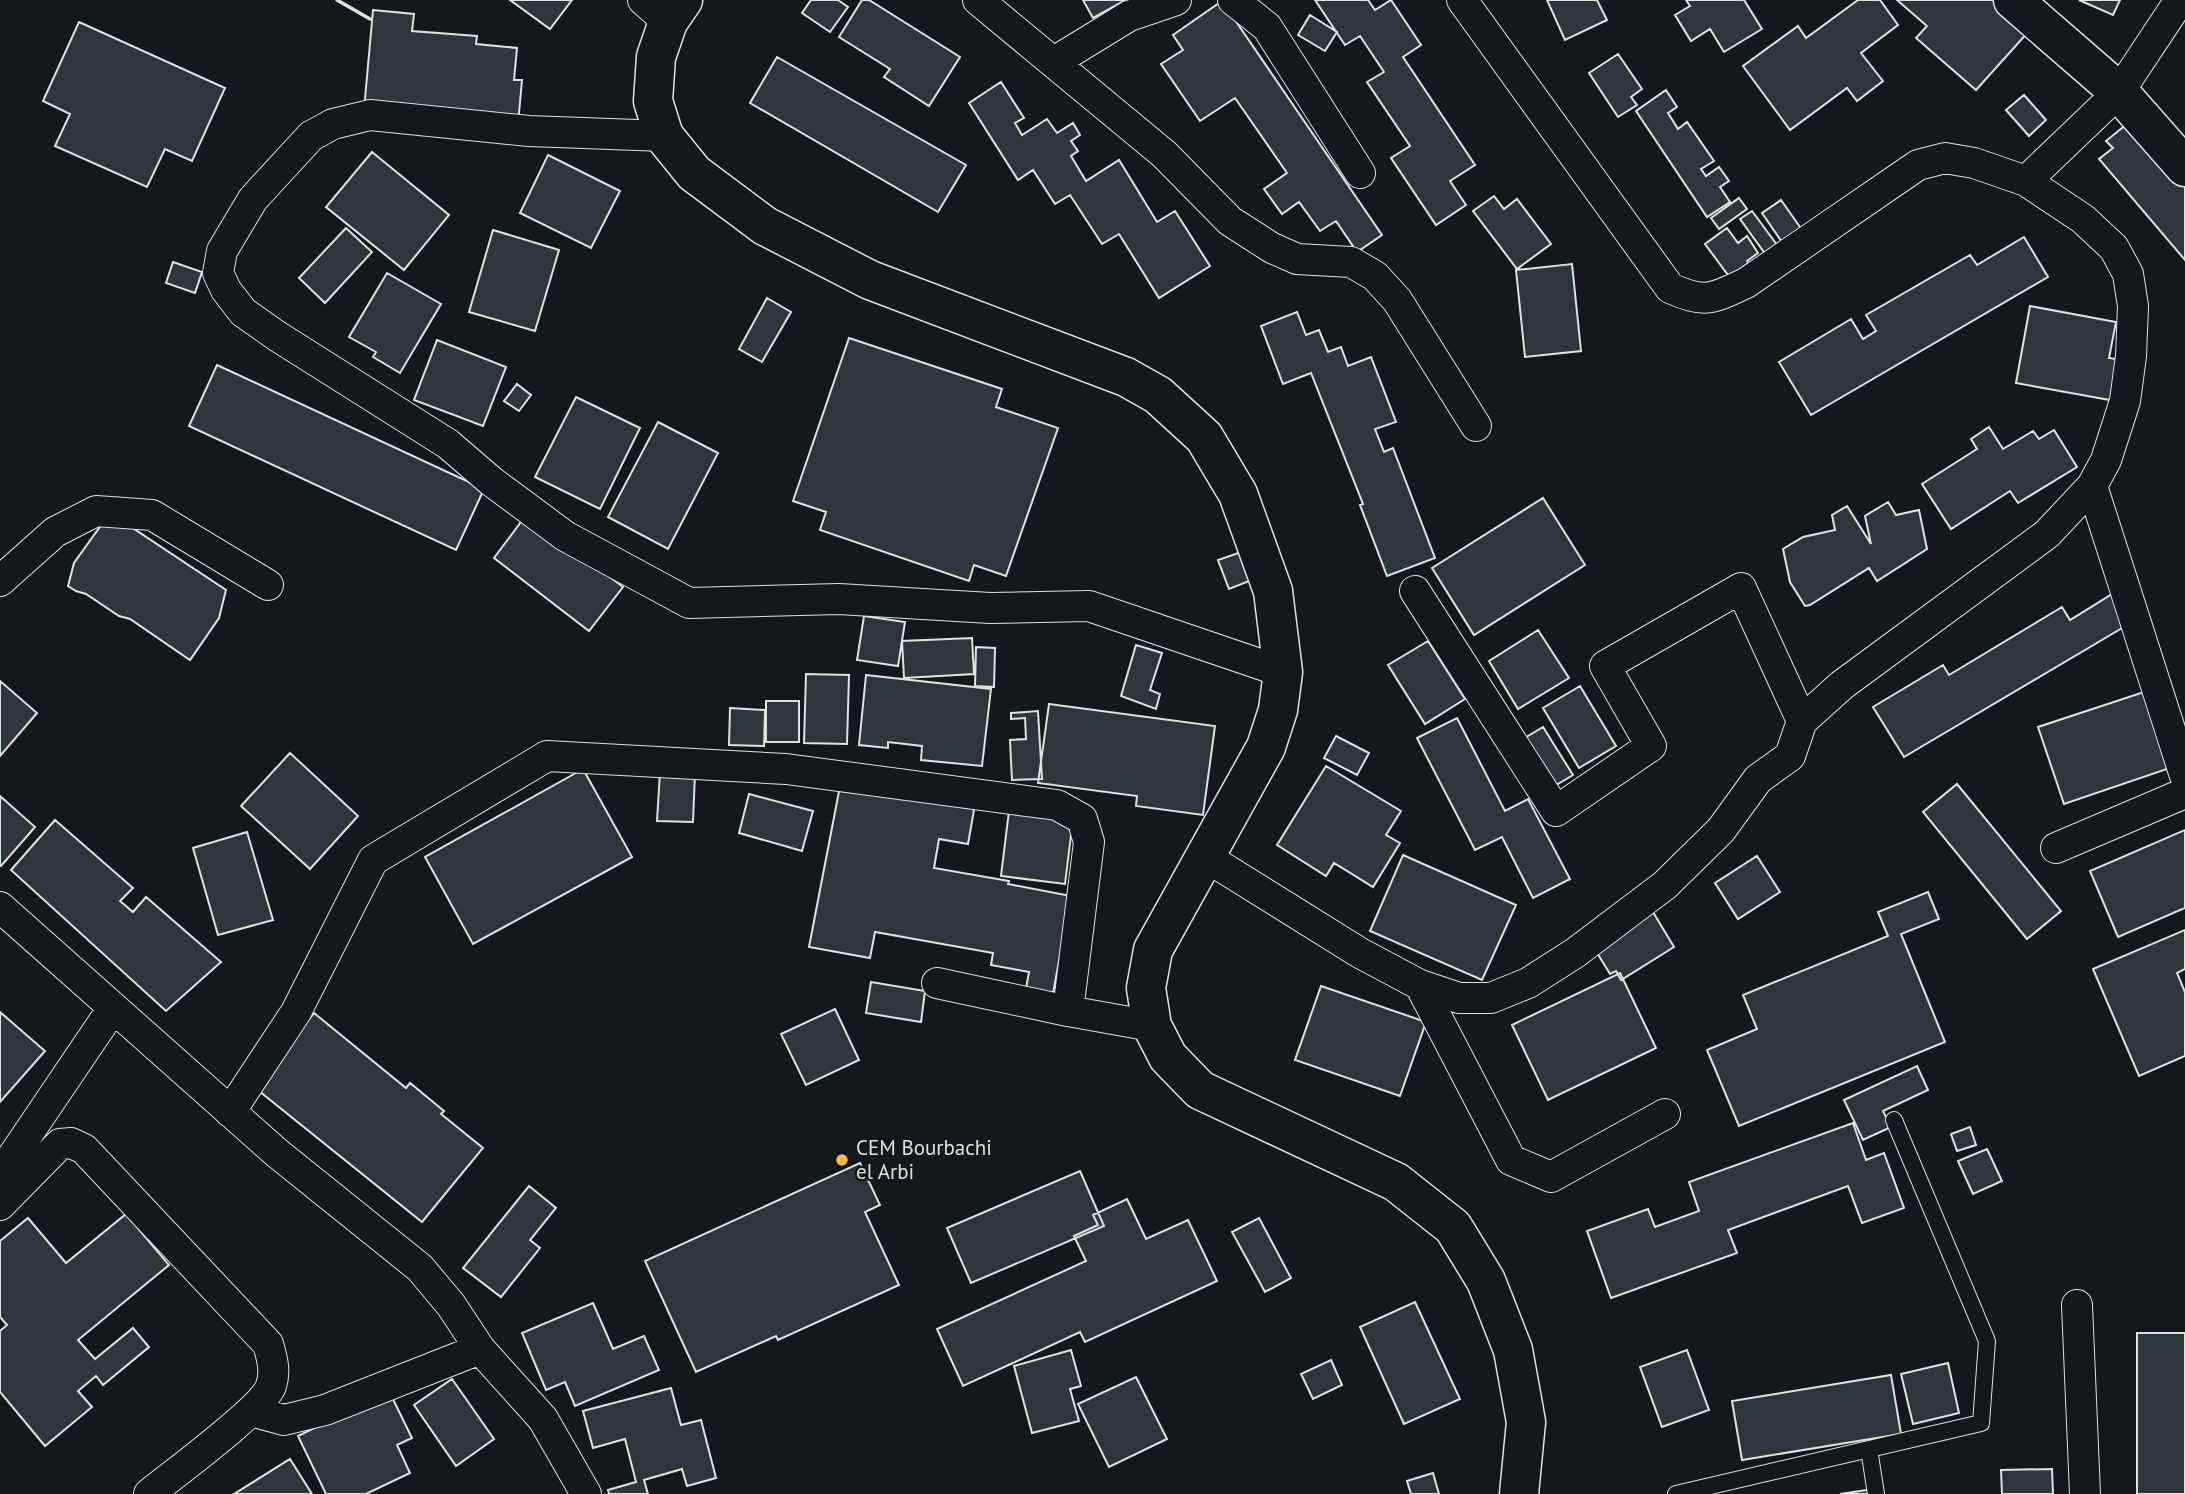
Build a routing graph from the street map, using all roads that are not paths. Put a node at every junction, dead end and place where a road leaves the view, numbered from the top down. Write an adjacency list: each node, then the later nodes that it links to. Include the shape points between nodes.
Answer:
1 (978, 0): 8 (street)
2 (1176, 0): 8 (street, via 1129,16)
3 (1233, 0): 12 (street, via 1267,27)
4 (1462, 0): 13 (street, via 1670,288 1689,297 1715,298 1746,283 1918,165 1945,158)
5 (2013, 0): 9 (main road)
6 (2180, 0): 9 (street)
7 (664, 7): 10 (main road, via 653,101)
8 (1054, 62): 14 (street, via 1164,154 1230,221 1297,259 1351,262 1375,276 1397,300)
9 (2119, 92): 11 (main road); 13 (street)
10 (664, 135): 19 (main road, via 694,173 765,226 870,280 1126,377 1158,394 1205,437 1238,494 1273,592); 19 (street, via 529,131 370,115 333,124 312,136 253,199 222,251 218,273 226,290 251,318 448,444 565,536 689,603 839,599 990,608 1089,606)
11 (2185, 167)
12 (1360, 173)
13 (2026, 181): 15 (street, via 2083,219 2114,248 2128,274 2133,306 2125,401 2106,460)
14 (1476, 426)
15 (2092, 486): 20 (street, via 2047,534 1852,677); 21 (street)
16 (0, 582): 17 (street, via 55,532 96,511 152,515)
17 (268, 585)
18 (1415, 591): 20 (street, via 1556,811 1651,746 1605,666 1741,588)
19 (1283, 671): 24 (main road, via 1278,710 1266,747)
20 (1802, 721): 27 (street, via 1790,756 1758,779 1721,830 1665,885 1574,953 1528,983 1491,998 1459,998)
21 (2185, 776)
22 (2185, 793): 23 (street)
23 (2056, 848)
24 (1206, 857): 27 (street); 30 (main road, via 1153,950 1146,988)
25 (0, 907): 28 (street)
26 (937, 983): 29 (street)
27 (1420, 985): 32 (street, via 1511,1160 1551,1177)
28 (113, 1008): 31 (street); 34 (street)
29 (1068, 1011): 30 (street); 31 (street, via 1089,842 1082,819 1057,805 786,769 547,756 373,860 296,1012)
30 (1152, 1026): 42 (main road, via 1168,1057 1200,1090 1396,1182 1453,1227 1486,1282 1513,1350 1526,1422)
31 (230, 1112): 37 (street, via 420,1268)
32 (1665, 1114)
33 (1894, 1119): 39 (lane, via 1987,1341 1981,1423)
34 (0, 1175)
35 (0, 1205): 38 (street, via 60,1144 84,1149 268,1344 274,1363 270,1388)
36 (2077, 1305): 45 (street)
37 (480, 1349): 38 (street, via 325,1410 284,1420); 41 (street, via 543,1419)
38 (251, 1411): 40 (street)
39 (1869, 1449): 43 (lane); 44 (lane)
40 (149, 1494)
41 (586, 1494)
42 (1519, 1494)
43 (1676, 1494)
44 (1876, 1494)
45 (2085, 1494)

